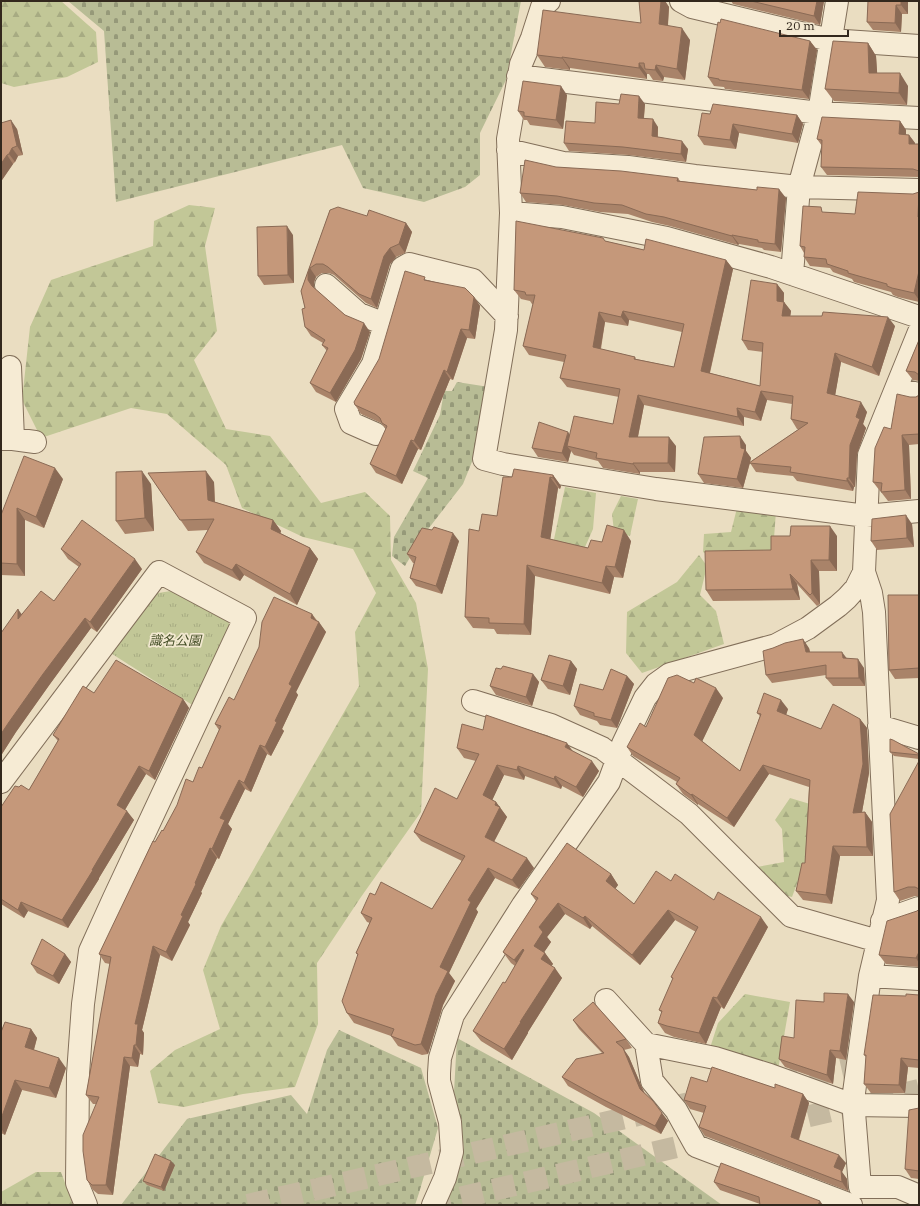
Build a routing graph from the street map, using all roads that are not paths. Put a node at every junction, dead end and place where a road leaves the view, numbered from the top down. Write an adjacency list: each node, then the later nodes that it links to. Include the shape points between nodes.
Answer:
1 (549, 1): 6 (street, via 542,7 520,64)
2 (681, 1): 4 (street, via 692,7)
3 (836, 1): 4 (street)
4 (830, 40): 5 (street); 7 (street)
5 (919, 46)
6 (518, 76): 7 (street); 9 (street)
7 (819, 113): 8 (street); 10 (street)
8 (919, 118)
9 (508, 150): 10 (street, via 563,163 628,167); 12 (street)
10 (799, 187): 11 (street); 13 (street)
11 (919, 190)
12 (511, 213): 13 (street, via 562,217 667,238); 15 (street)
13 (792, 274): 16 (street)
14 (326, 285): 17 (street, via 359,314)
15 (507, 316): 17 (street, via 473,280 409,264 402,268); 26 (street, via 484,459 656,489)
16 (919, 317)
17 (385, 324): 22 (street, via 373,364 346,409 351,423)
18 (919, 332): 20 (street)
19 (10, 367): 23 (street)
20 (896, 389): 21 (street); 26 (street, via 869,455)
21 (919, 394)
22 (376, 434)
23 (7, 439): 24 (street)
24 (35, 442)
25 (919, 511): 26 (street)
26 (866, 516): 27 (street)
27 (864, 572): 29 (street, via 874,612); 31 (street, via 856,588 847,598 808,628 776,644 665,677 645,698)
28 (473, 701): 31 (street, via 551,725 602,748)
29 (879, 726): 30 (street); 34 (street, via 888,900)
30 (919, 738)
31 (618, 759): 34 (street, via 689,814 791,916); 44 (street, via 609,782 523,904 453,1015 440,1058 439,1073 450,1122 452,1152 445,1178)
32 (1, 782): 43 (street, via 159,572 245,618 90,951 78,1074 77,1182)
33 (919, 908): 34 (street)
34 (880, 931): 35 (street)
35 (870, 976): 36 (street); 39 (street)
36 (919, 978)
37 (606, 1000): 38 (street)
38 (646, 1044): 39 (street, via 715,1058); 42 (street, via 652,1081 676,1110 696,1146)
39 (853, 1105): 40 (street); 42 (street)
40 (919, 1106)
41 (919, 1196): 42 (street, via 898,1188)
42 (855, 1199)
43 (86, 1205)
44 (433, 1205)

